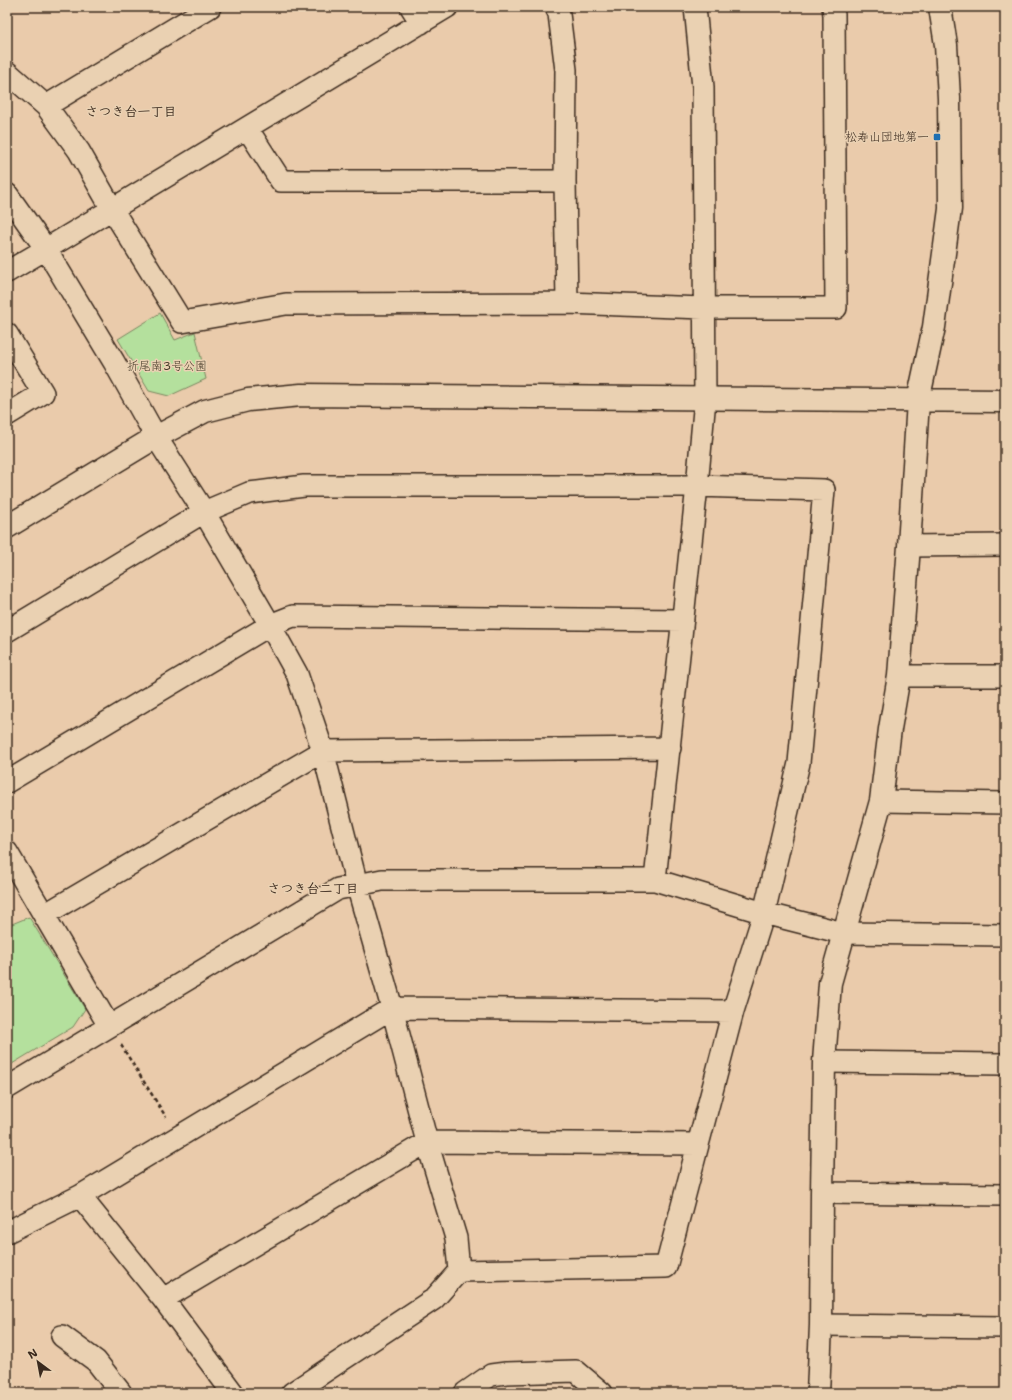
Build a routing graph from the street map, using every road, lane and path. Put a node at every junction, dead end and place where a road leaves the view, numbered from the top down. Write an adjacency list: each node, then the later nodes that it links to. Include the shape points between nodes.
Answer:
1 (210, 7): 9 (street)
2 (447, 7): 7 (street)
3 (556, 7): 11 (street, via 566,70)
4 (695, 7): 17 (street, via 703,87)
5 (833, 7): 17 (street, via 836,308)
6 (940, 7): 20 (street, via 946,45 949,98 950,209 934,327)
7 (416, 15): 10 (street)
8 (7, 72): 9 (street)
9 (46, 106): 13 (street, via 79,151)
10 (247, 128): 11 (street, via 281,181); 13 (street)
11 (565, 181): 16 (street)
12 (7, 194): 14 (street)
13 (112, 209): 14 (street); 16 (street, via 182,322 286,304)
14 (46, 249): 15 (street); 23 (street)
15 (7, 272)
16 (567, 303): 17 (street)
17 (703, 308): 19 (street)
18 (7, 334): 22 (street, via 43,393)
19 (705, 399): 20 (street); 23 (street, via 301,394 248,400 205,411); 24 (street)
20 (918, 401): 21 (street); 28 (street)
21 (1005, 401)
22 (7, 415)
23 (156, 437): 25 (street); 26 (street)
24 (697, 486): 25 (street, via 304,486 249,493); 29 (street); 42 (street, via 824,490 799,763)
25 (204, 512): 30 (street); 31 (street)
26 (7, 527)
27 (1005, 545): 28 (street)
28 (909, 546): 32 (street)
29 (683, 620): 30 (street, via 293,616); 34 (street)
30 (270, 625): 35 (street, via 297,674); 36 (street)
31 (7, 631)
32 (899, 676): 33 (street); 37 (street)
33 (1005, 676)
34 (670, 748): 35 (street); 40 (street)
35 (323, 751): 41 (street); 43 (street)
36 (7, 782)
37 (881, 801): 38 (street); 44 (street)
38 (1005, 803)
39 (7, 852): 43 (street)
40 (655, 880): 41 (street, via 382,880); 42 (street)
41 (356, 885): 46 (street); 48 (street, via 338,889)
42 (764, 913): 44 (street); 47 (street)
43 (44, 915): 48 (street)
44 (843, 933): 45 (street); 49 (street, via 830,983)
45 (1005, 935)
46 (392, 1008): 47 (street); 52 (street); 53 (street)
47 (733, 1011): 54 (street)
48 (110, 1026): 51 (street); 52 (path)
49 (824, 1062): 50 (street); 55 (street)
50 (1005, 1064)
51 (7, 1088)
52 (178, 1137): 57 (street)
53 (427, 1142): 54 (street); 59 (street, via 456,1238); 60 (street)
54 (698, 1144): 59 (street, via 666,1266)
55 (822, 1194): 56 (street); 61 (street)
56 (1005, 1195)
57 (80, 1196): 58 (street); 60 (street)
58 (7, 1232)
59 (459, 1271): 66 (street, via 434,1298)
60 (163, 1299): 65 (street)
61 (821, 1325): 62 (street); 69 (street)
62 (1005, 1328)
63 (62, 1336): 64 (street, via 96,1361)
64 (121, 1393)
65 (233, 1393)
66 (292, 1393)
67 (465, 1393): 68 (street, via 491,1375 576,1371)
68 (602, 1393)
69 (818, 1393)

